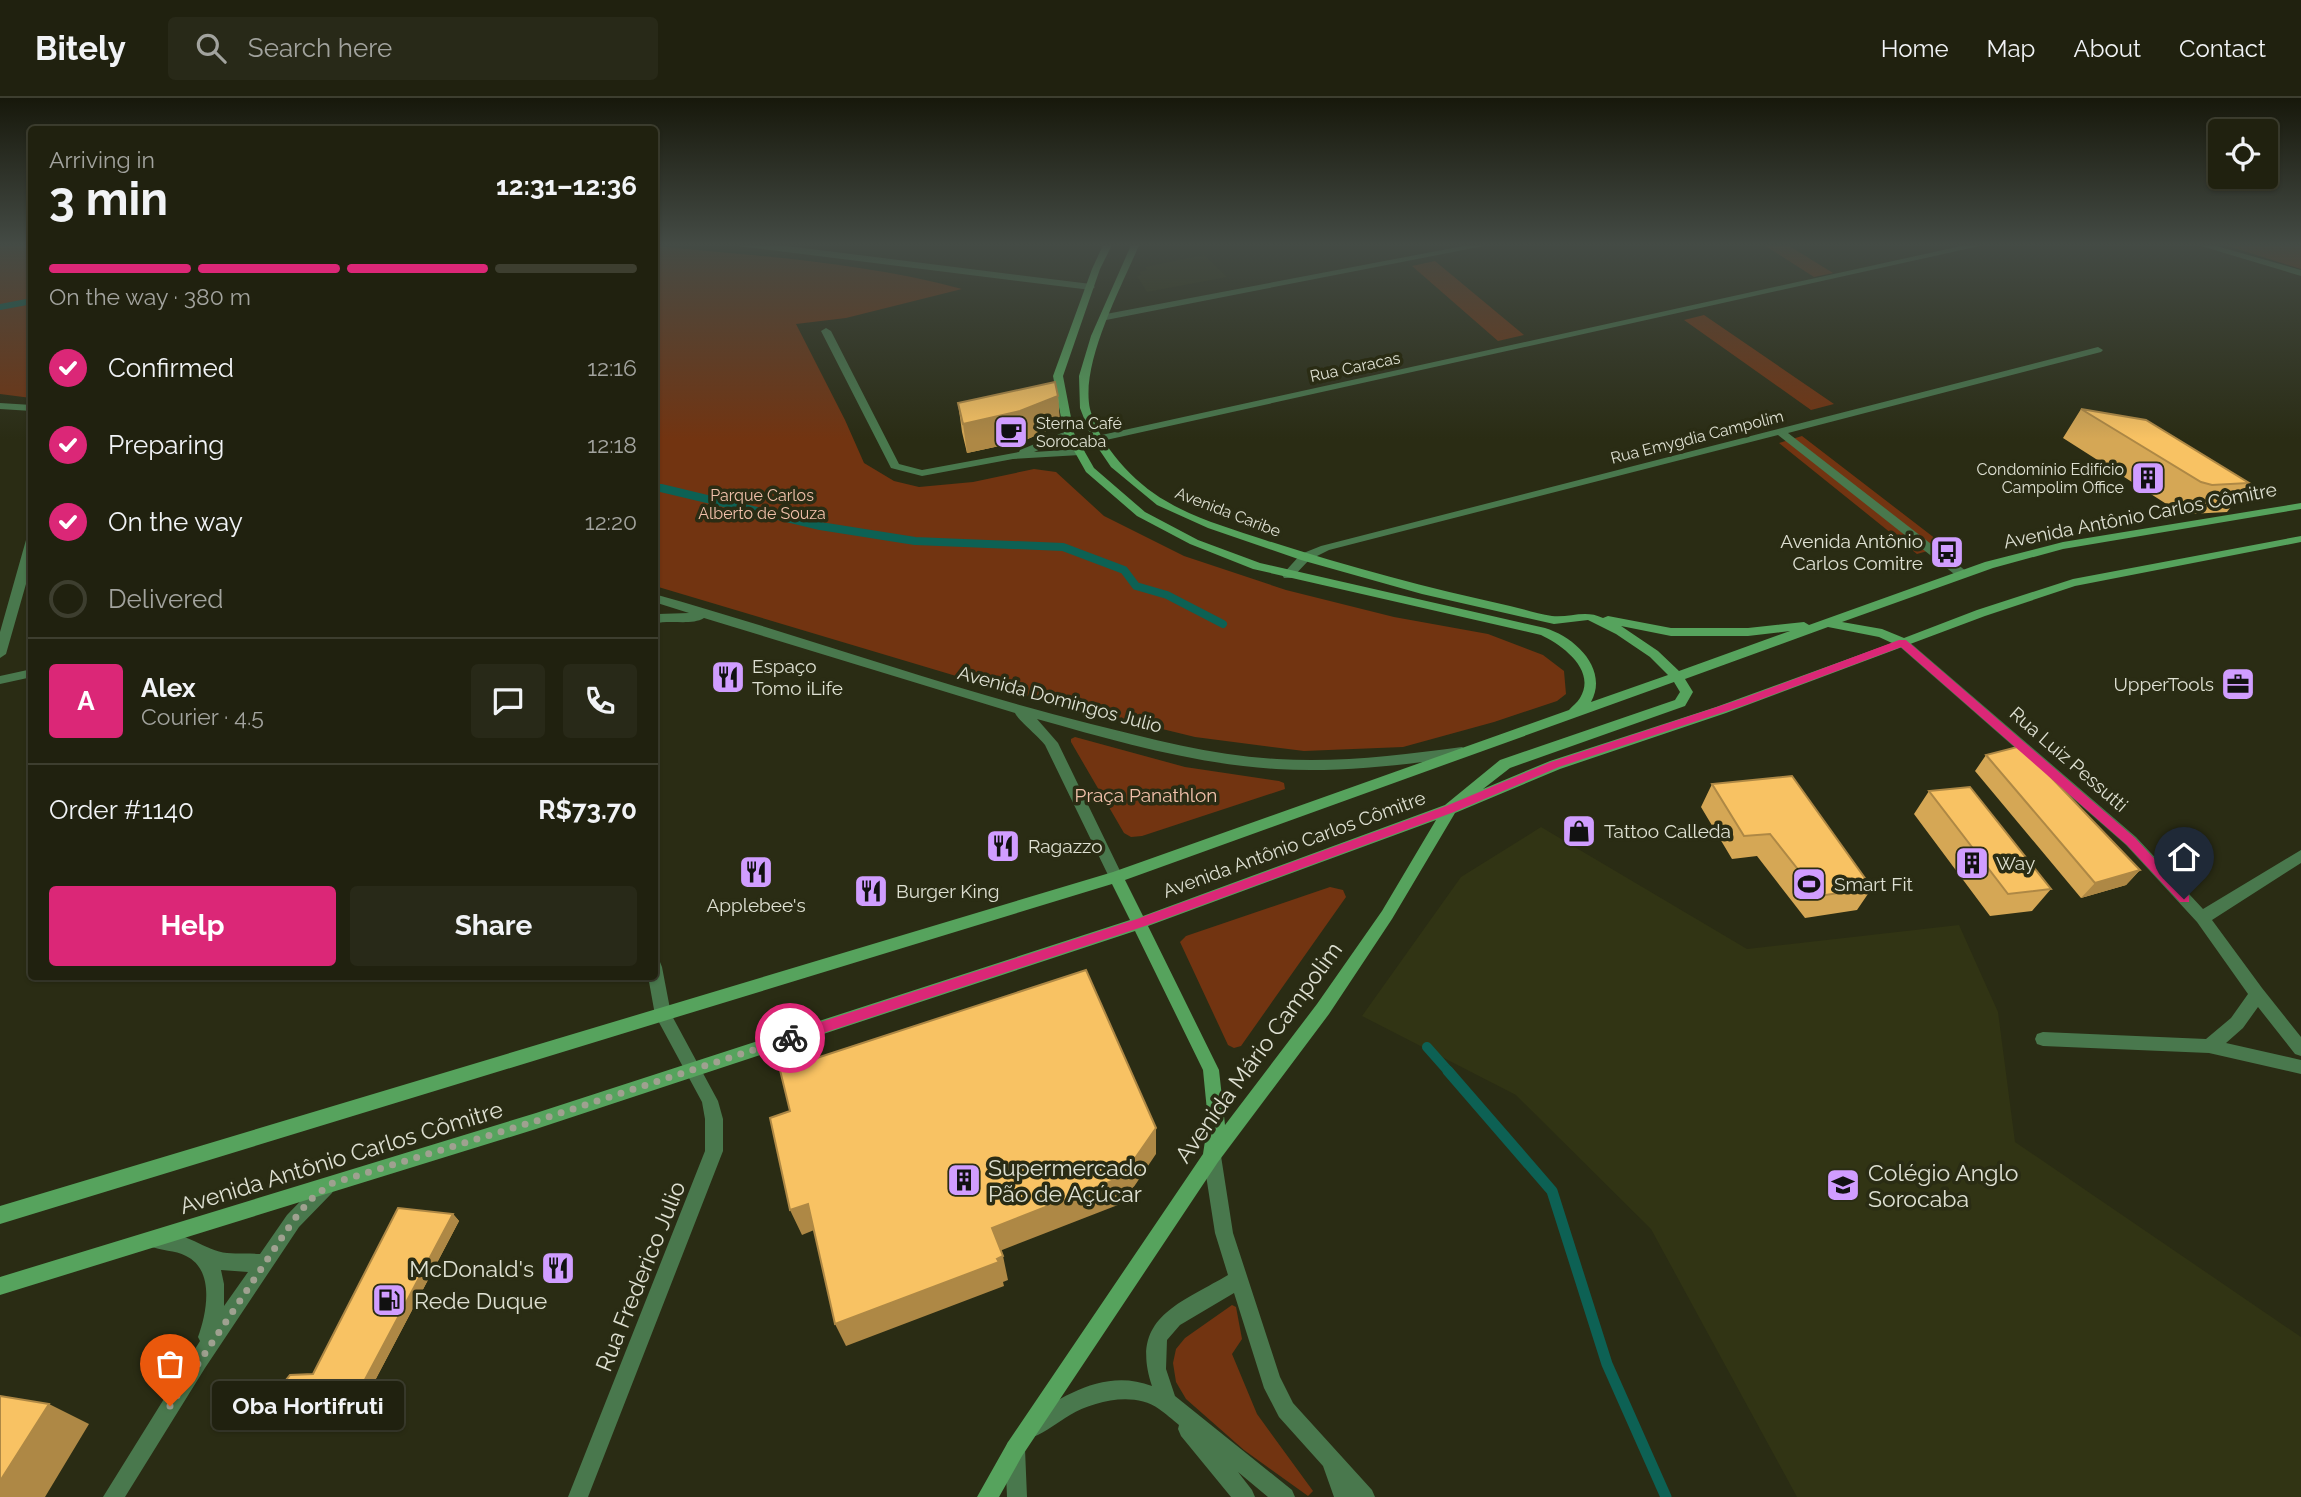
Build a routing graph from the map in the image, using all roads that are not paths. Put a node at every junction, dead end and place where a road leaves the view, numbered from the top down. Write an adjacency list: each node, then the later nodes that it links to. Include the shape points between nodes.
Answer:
1 (1083, 308): 10 (main road, Avenida Caribe, via 1058,376)
2 (1109, 308): 5 (main road, Avenida Caribe)
3 (1152, 308): 5 (street)
4 (1692, 308): 12 (street, Rua Caracas)
5 (1106, 317): 12 (main road, Avenida Caribe, via 1084,376 1085,408)
6 (826, 331): 14 (street, via 895,466 922,473)
7 (2098, 350): 11 (street, Rua Emygdia Campolim)
8 (0, 406): 9 (street)
9 (28, 408)
10 (1069, 433): 13 (main road, Avenida Caribe); 14 (street)
11 (1782, 433): 18 (street, Rua Emygdia Campolim, via 1338,545); 19 (street)
12 (1097, 439): 18 (main road, Avenida Caribe, via 1115,465 1161,503)
13 (1080, 452): 14 (street); 20 (main road, Avenida Caribe, via 1090,470 1141,514 1194,542)
14 (1013, 456)
15 (2301, 506): 19 (main road, Avenida Antônio Carlos Cômitre, via 2063,547)
16 (2301, 540): 26 (main road, Avenida Antônio Carlos Cômitre, via 2073,583)
17 (28, 554): 27 (street)
18 (1305, 558): 20 (street); 22 (main road, Avenida Caribe, via 1554,620)
19 (1962, 574): 25 (main road, Avenida Antônio Carlos Cômitre)
20 (1288, 575): 32 (main road, Avenida Caribe, via 1413,600 1545,632 1565,642 1591,677 1589,696)
21 (658, 599): 24 (street, Avenida Domingos Julio)
22 (1590, 616): 25 (main road, Avenida Caribe, via 1698,633); 29 (main road, via 1639,643)
23 (658, 620): 24 (street, via 687,616)
24 (727, 620): 31 (street, Avenida Domingos Julio)
25 (1829, 623): 26 (main road, via 1882,633); 29 (main road, Avenida Antônio Carlos Cômitre)
26 (1903, 643): 34 (main road, Avenida Antônio Carlos Cômitre, via 1555,765); 37 (street, Rua Luiz Pessutti, via 2131,841)
27 (0, 653)
28 (28, 674): 30 (street)
29 (1677, 677): 32 (main road, Avenida Antônio Carlos Cômitre); 34 (main road, via 1687,692 1680,703 1505,764)
30 (0, 680)
31 (1013, 708): 33 (street, Avenida Domingos Julio, via 1183,751 1253,762 1321,764); 36 (street, via 1051,743)
32 (1562, 719): 33 (main road, Avenida Antônio Carlos Cômitre)
33 (1467, 752): 36 (main road, Avenida Antônio Carlos Cômitre)
34 (1450, 809): 38 (main road, Avenida Antônio Carlos Cômitre); 47 (main road, Avenida Mário Campolim, via 1387,915 1323,1009)
35 (2301, 856): 37 (street)
36 (1116, 877): 38 (main road); 41 (main road, Avenida Antônio Carlos Cômitre)
37 (2202, 918): 40 (street, Rua Luiz Pessutti)
38 (1140, 923): 46 (main road, Avenida Antônio Carlos Cômitre); 47 (main road, via 1211,1070 1217,1121)
39 (656, 980): 41 (street)
40 (2256, 993): 43 (street, via 2236,1027); 44 (street, Rua Luiz Pessutti)
41 (663, 1015): 46 (street); 49 (main road, Avenida Antônio Carlos Cômitre)
42 (2043, 1039): 43 (street)
43 (2209, 1046): 45 (street)
44 (2301, 1048)
45 (2301, 1067)
46 (694, 1070): 48 (main road, Avenida Antônio Carlos Cômitre); 61 (street, Rua Frederico Julio, via 710,1101 714,1151)
47 (1212, 1156): 53 (street, via 1224,1233); 57 (main road, Avenida Mário Campolim)
48 (330, 1184): 50 (main road, Avenida Antônio Carlos Cômitre); 52 (street, via 309,1201)
49 (0, 1215)
50 (148, 1239): 51 (street, via 181,1243); 54 (main road, Avenida Antônio Carlos Cômitre)
51 (205, 1256): 52 (street); 55 (street, via 216,1285 214,1322)
52 (264, 1263): 55 (street)
53 (1238, 1280): 56 (street, via 1173,1318 1158,1336 1156,1369); 59 (street, via 1271,1381 1286,1410)
54 (0, 1286)
55 (198, 1361): 60 (street)
56 (1164, 1401): 57 (street, via 1146,1392 1116,1388 1089,1393); 64 (street); 65 (street)
57 (1029, 1430): 58 (main road, Avenida Mário Campolim)
58 (1015, 1449): 62 (main road, Avenida Mário Campolim); 63 (street)
59 (1332, 1463): 66 (street); 67 (street)
60 (113, 1497)
61 (578, 1497)
62 (987, 1497)
63 (1017, 1497)
64 (1245, 1497)
65 (1285, 1497)
66 (1344, 1497)
67 (1365, 1497)

